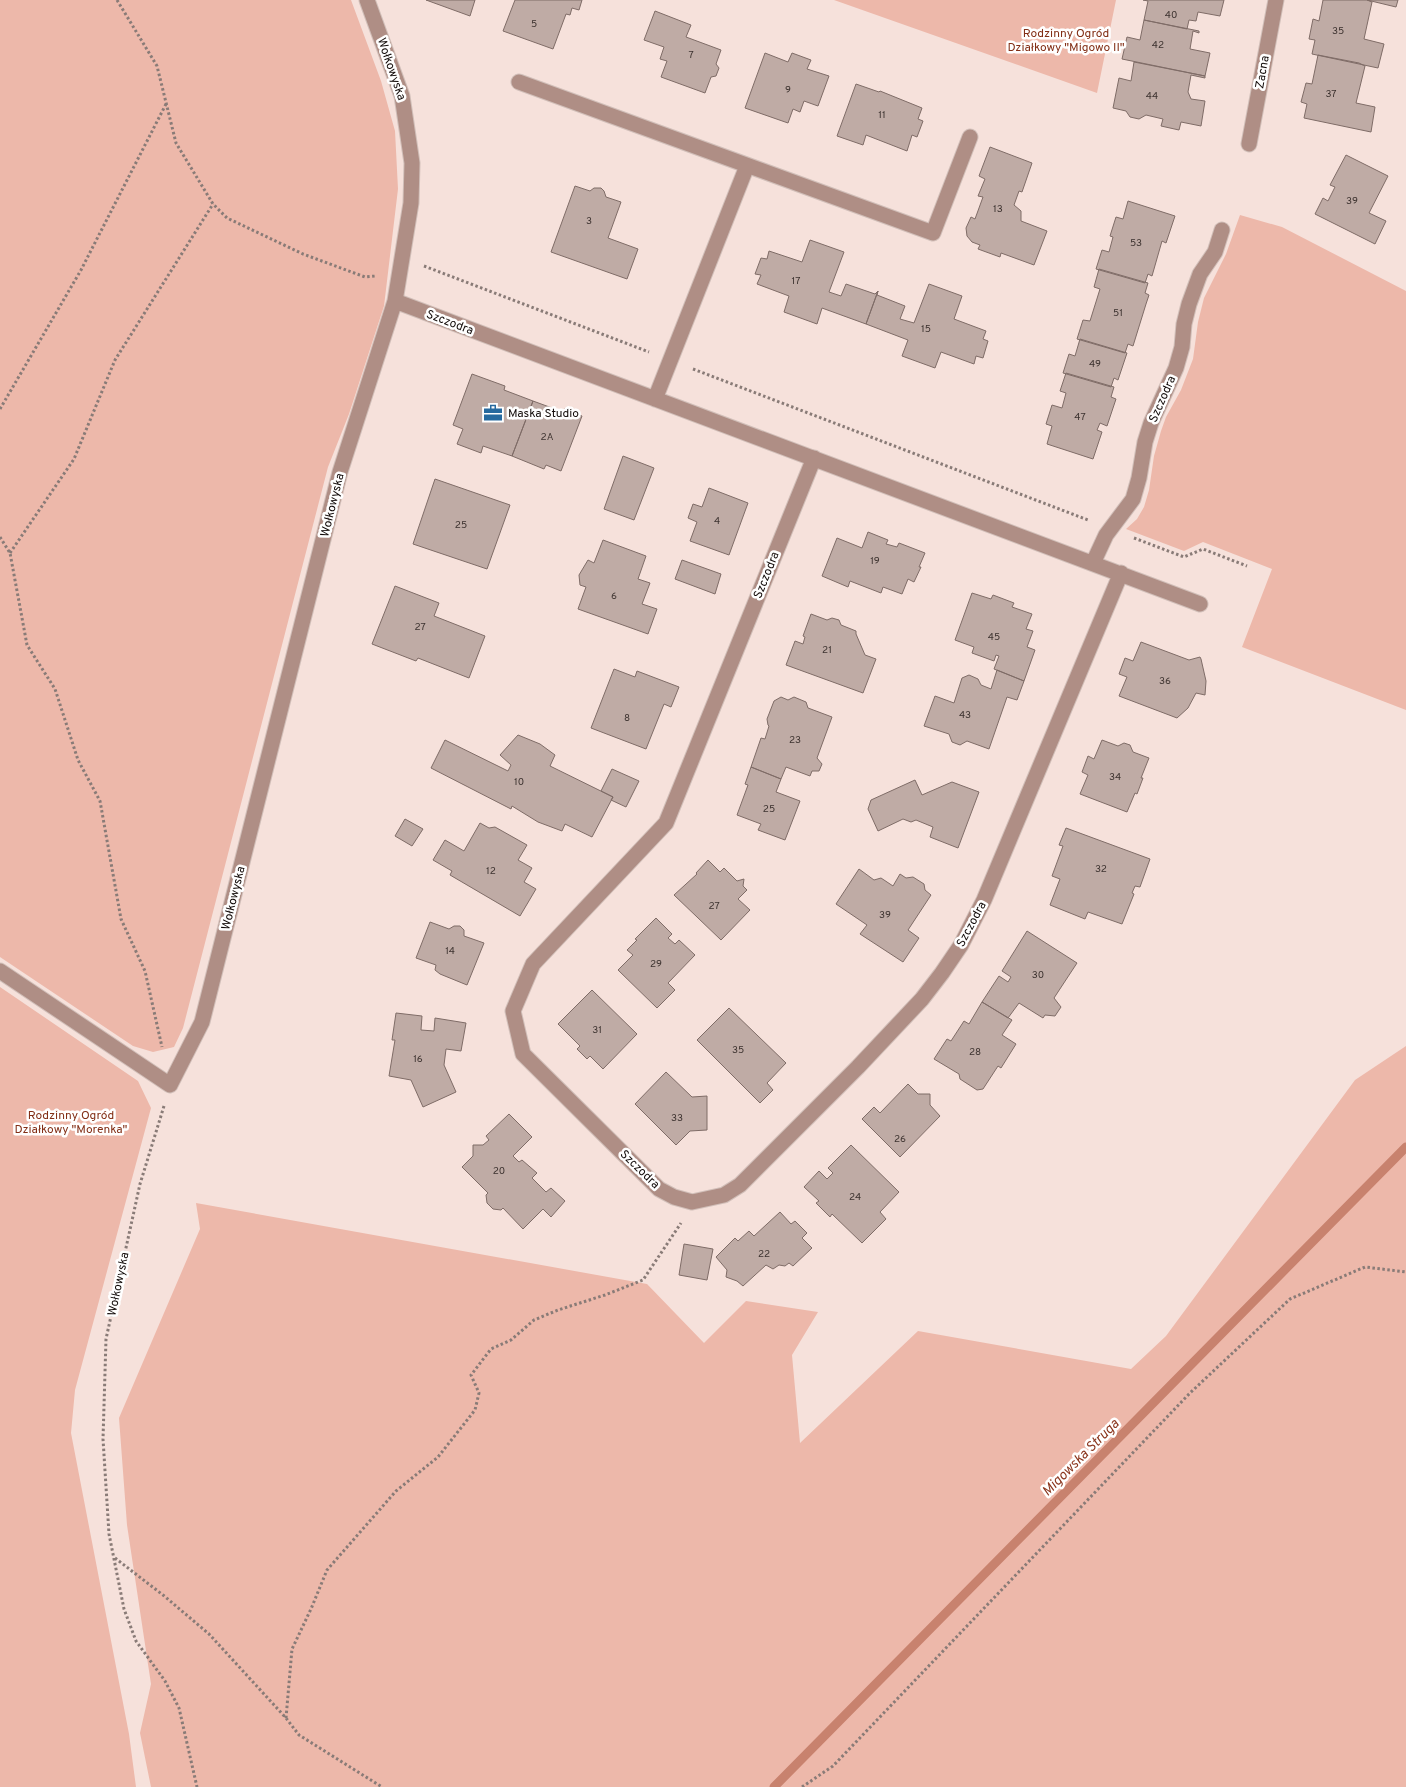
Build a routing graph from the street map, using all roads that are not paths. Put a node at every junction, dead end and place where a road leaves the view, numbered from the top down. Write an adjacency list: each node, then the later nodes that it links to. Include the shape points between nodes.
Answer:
1 (368, 0): 8 (street, Wołkowyska, via 402,96 412,163 411,203)
2 (1276, 0): 5 (street, Zacna)
3 (519, 82): 6 (street)
4 (970, 137): 6 (street, via 933,233)
5 (1249, 144)
6 (747, 166): 9 (street)
7 (1222, 230): 11 (street, Szczodra, via 1215,252 1200,274 1189,304 1182,347 1151,423 1134,499 1110,529)
8 (395, 301): 9 (street, Szczodra); 14 (street, Wołkowyska, via 340,472 202,1022 170,1085)
9 (655, 398): 10 (street, Szczodra)
10 (814, 458): 11 (street, Szczodra); 12 (street, Szczodra, via 666,823 533,964 512,1012 523,1054 660,1189 674,1197 688,1202 724,1195 740,1185 858,1067 942,973 961,945 984,900)
11 (1093, 563): 12 (street, Szczodra)
12 (1121, 573): 13 (street, Szczodra)
13 (1200, 604)
14 (0, 971)

